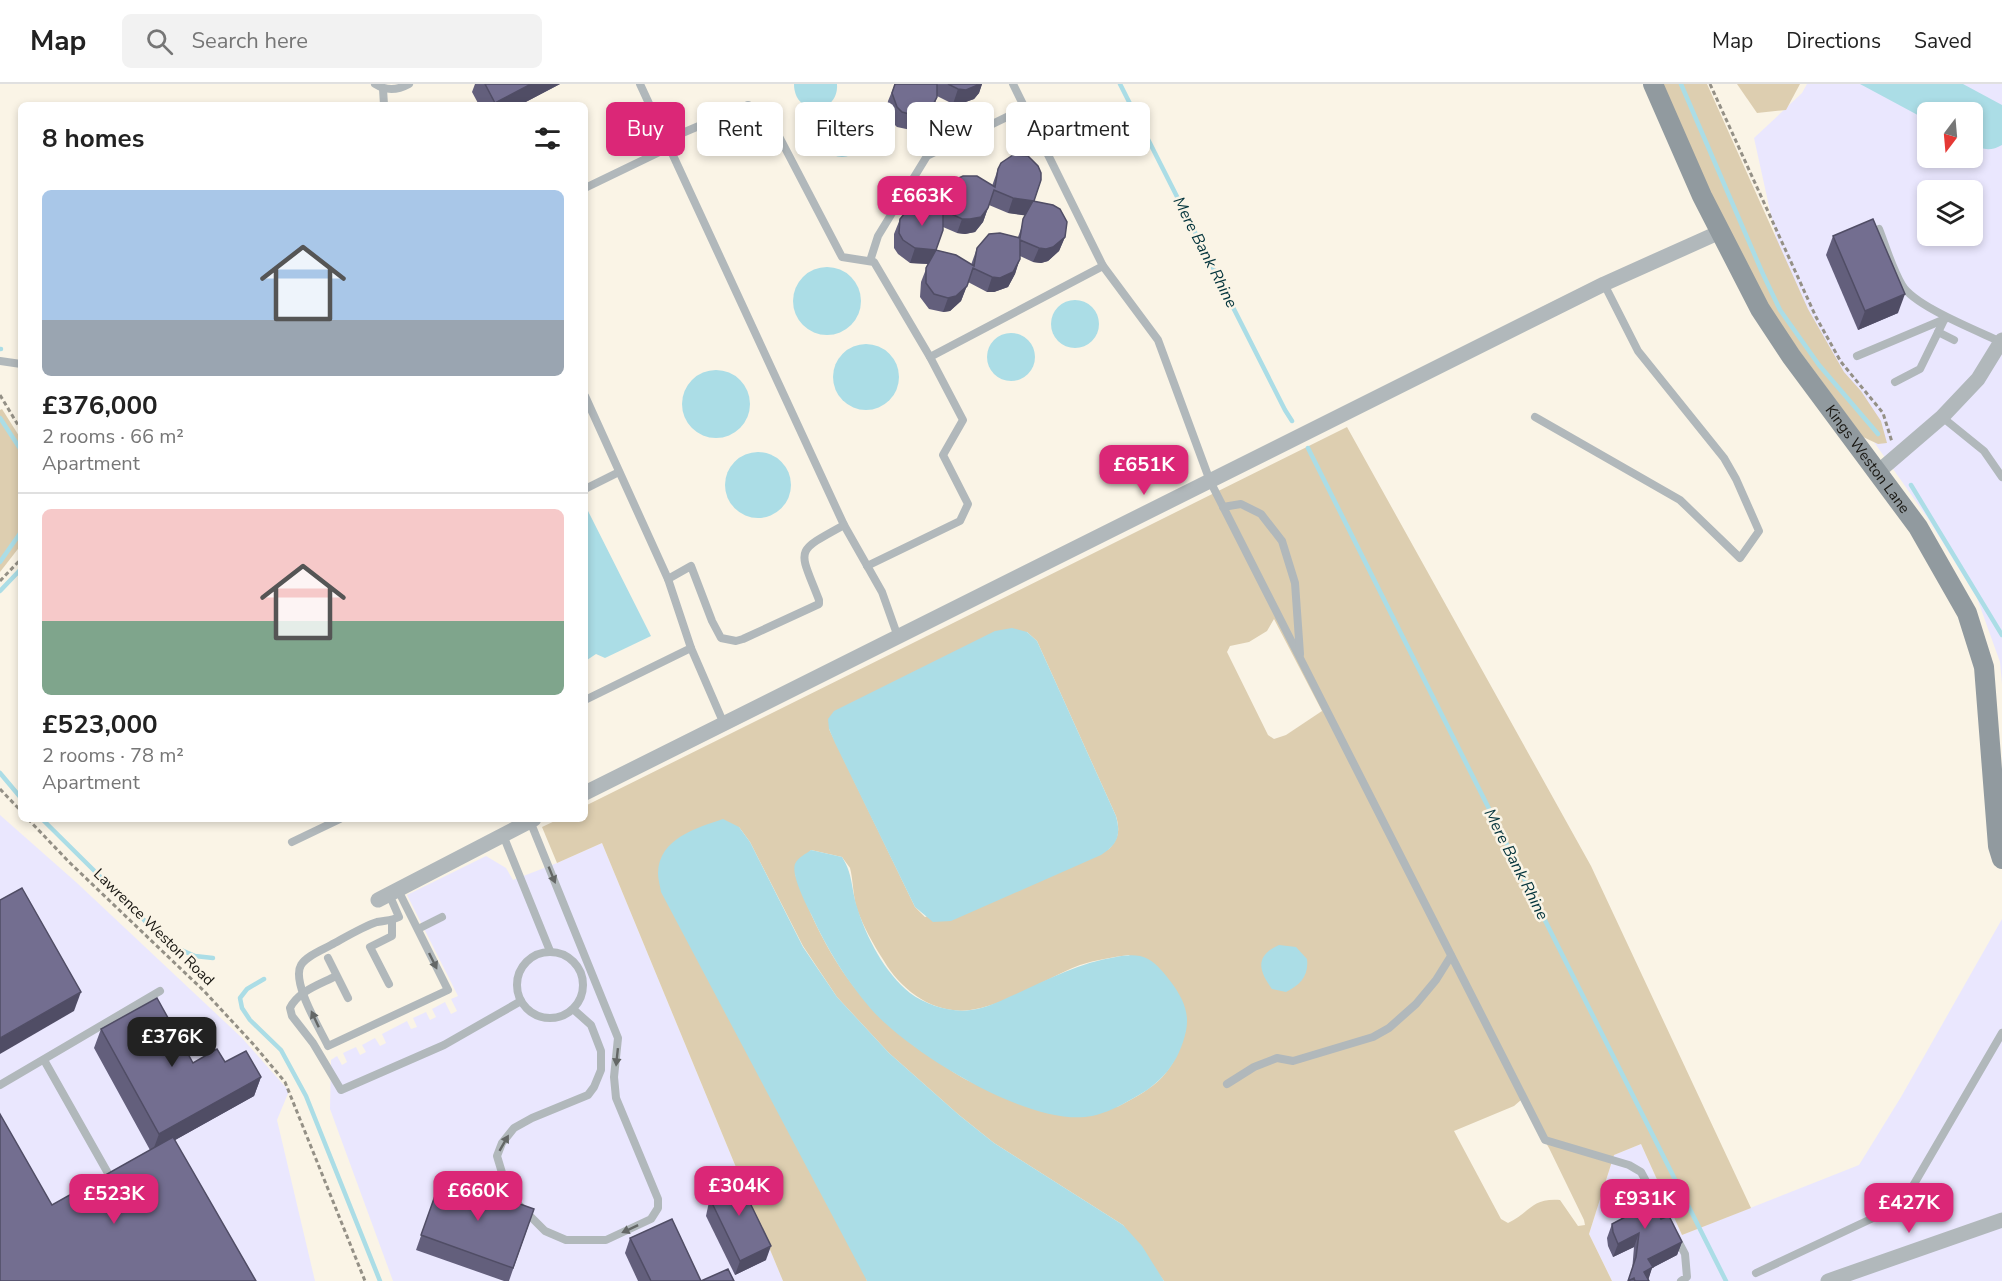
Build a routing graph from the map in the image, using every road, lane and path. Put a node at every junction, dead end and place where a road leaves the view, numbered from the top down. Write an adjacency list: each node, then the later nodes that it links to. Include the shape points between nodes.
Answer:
1 (375, 84): 7 (lane)
2 (409, 84): 7 (lane)
3 (640, 84): 9 (lane)
4 (1013, 84): 10 (lane)
5 (1653, 84): 18 (street, Kings Weston Lane)
6 (1710, 84): 36 (path, via 1816,317 1841,362 1883,413)
7 (383, 89): 8 (lane)
8 (384, 102)
9 (649, 102)
10 (1022, 102)
11 (1006, 117): 19 (lane, via 927,156 878,236)
12 (685, 135): 19 (lane, via 748,105 762,111 772,123 842,257)
13 (644, 156): 16 (lane)
14 (674, 156): 43 (lane)
15 (1049, 156): 20 (lane)
16 (588, 186)
17 (1878, 229): 22 (lane, via 1902,285 1909,294)
18 (1720, 232): 21 (street); 38 (street, Kings Weston Lane, via 1760,309 1791,357)
19 (870, 261): 27 (lane)
20 (1103, 266): 27 (lane); 40 (lane, via 1158,340)
21 (1604, 284): 33 (lane, via 1638,351 1724,458 1759,531 1740,558 1680,500); 40 (street)
22 (1945, 317): 23 (lane); 25 (lane); 26 (lane)
23 (1938, 332): 24 (lane); 30 (lane, via 1920,369)
24 (1954, 340)
25 (2002, 341): 34 (street, via 1978,379)
26 (1857, 356)
27 (930, 357): 45 (lane, via 963,420 943,455 968,504 960,521)
28 (0, 361): 29 (lane)
29 (18, 364)
30 (1895, 382)
31 (0, 395): 35 (path)
32 (588, 403): 37 (lane)
33 (1535, 417)
34 (1942, 417): 36 (street); 39 (lane, via 1984,451)
35 (18, 425)
36 (1898, 456): 38 (street)
37 (619, 472): 41 (lane); 46 (lane)
38 (1878, 472): 62 (street, Kings Weston Lane, via 1918,527 1967,614 1984,667)
39 (2002, 477)
40 (1210, 481): 42 (lane); 48 (street)
41 (588, 488)
42 (1223, 507): 50 (lane); 50 (lane, via 1241,504 1261,514 1282,541 1295,583)
43 (843, 525): 45 (lane); 46 (lane, via 805,550 803,559 819,604 743,639 721,638 691,566)
44 (18, 561): 47 (path)
45 (867, 566): 48 (lane, via 882,592)
46 (668, 579): 49 (lane)
47 (0, 581)
48 (898, 637): 52 (street)
49 (691, 648): 51 (lane); 52 (lane)
50 (1301, 659): 68 (lane)
51 (588, 699)
52 (724, 724): 54 (street)
53 (0, 789): 55 (path)
54 (588, 792)
55 (18, 809)
56 (31, 822): 86 (path, Lawrence Weston Road, via 204,991 285,1082)
57 (334, 822): 61 (lane)
58 (528, 822): 60 (street)
59 (533, 822): 70 (lane, one-way to 70)
60 (503, 835): 63 (street); 67 (lane)
61 (292, 842)
62 (2002, 859)
63 (388, 895): 65 (lane, via 399,917); 66 (lane)
64 (442, 917): 66 (lane)
65 (392, 921): 73 (lane, via 392,936 370,947); 75 (lane, via 377,922 302,963 298,975)
66 (418, 929): 75 (lane, one-way to 75, via 448,990 328,1046)
67 (550, 951): 71 (lane, via 575,962); 77 (lane, via 525,962 516,988)
68 (1451, 956): 81 (lane, via 1416,1004 1389,1028 1373,1037 1293,1061 1277,1058); 87 (lane, via 1545,1140 1641,1172 1685,1254 1687,1277)
69 (328, 958): 72 (lane)
70 (591, 972): 71 (lane); 78 (lane, one-way to 78, via 618,1038 616,1098 658,1199 651,1219 606,1240 566,1240 545,1231 518,1204 497,1156 514,1128 588,1095 594,1087 601,1070 601,1051 591,1025)
71 (582, 975): 78 (lane, via 583,988)
72 (336, 976): 75 (lane); 76 (lane)
73 (389, 984)
74 (160, 991): 80 (lane)
75 (303, 994): 77 (lane, via 293,1000 292,1016 313,1042 341,1090 444,1045)
76 (348, 998)
77 (520, 1001): 78 (lane, via 543,1018 556,1018)
78 (573, 1009)
79 (2002, 1033): 85 (lane, via 1907,1196 1888,1211)
80 (44, 1060): 82 (lane); 83 (lane)
81 (1227, 1084)
82 (0, 1085)
83 (109, 1174)
84 (2002, 1220): 88 (street)
85 (1756, 1273)
86 (365, 1281)
87 (1681, 1281)
88 (1828, 1281)

